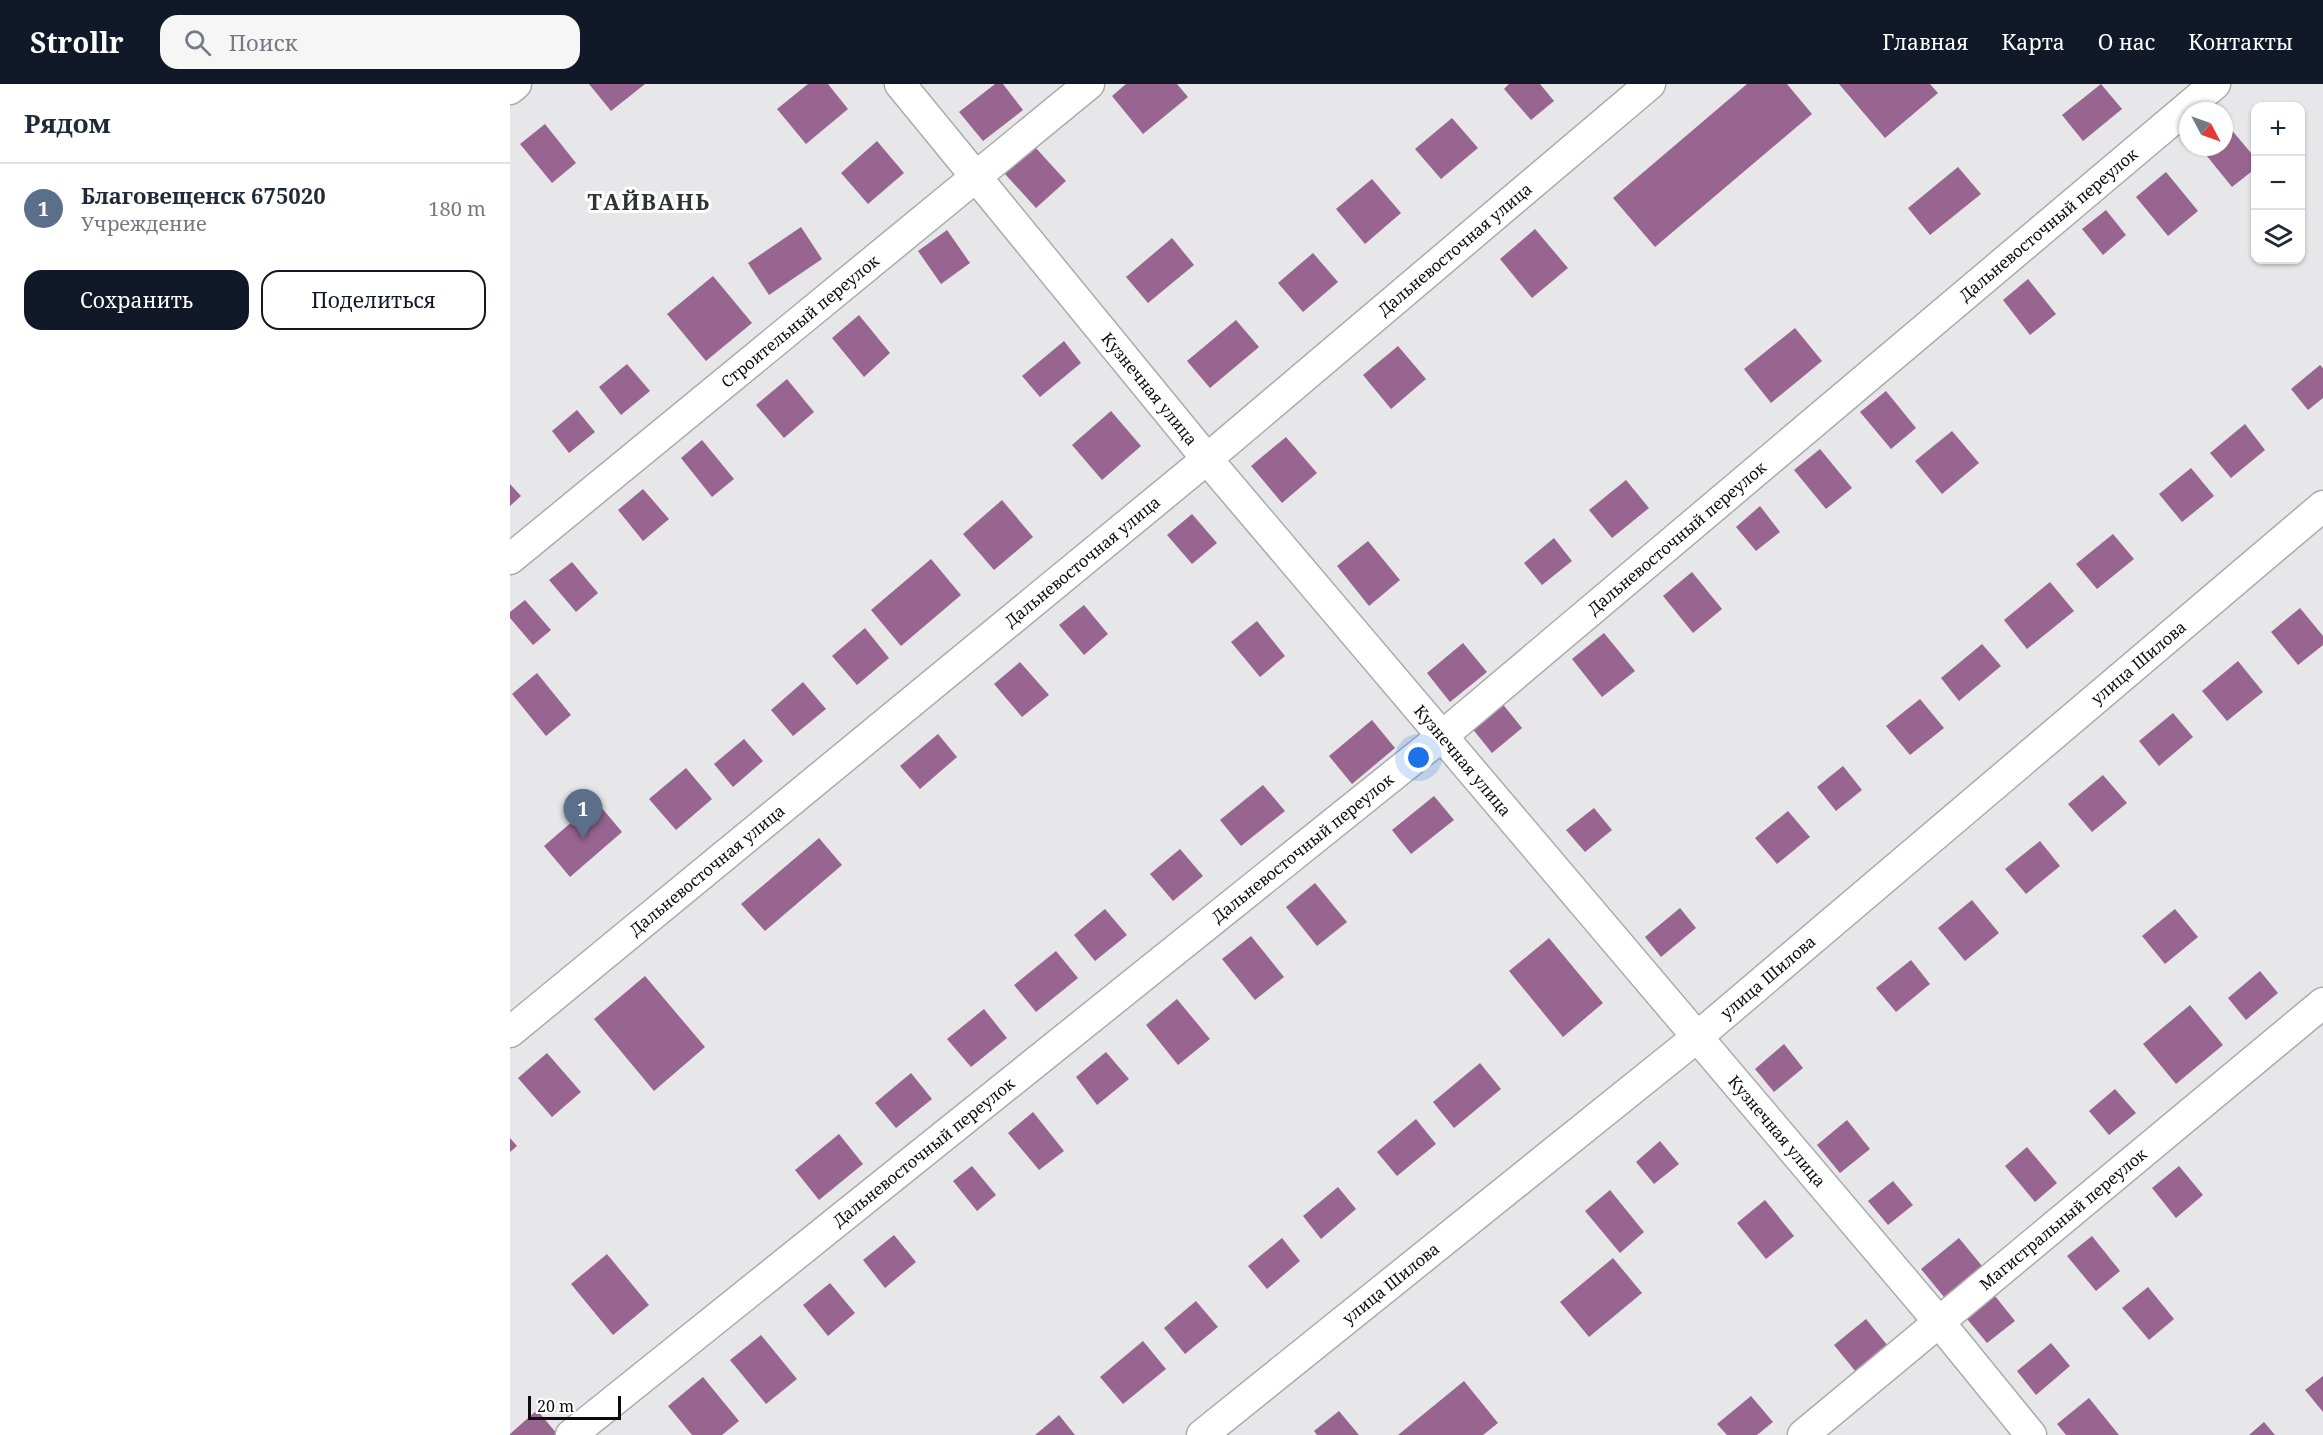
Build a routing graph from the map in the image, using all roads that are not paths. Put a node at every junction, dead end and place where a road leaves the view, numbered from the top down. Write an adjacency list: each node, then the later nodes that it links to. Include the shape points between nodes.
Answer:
1 (516, 84): 6 (street)
2 (900, 84): 7 (street, Кузнечная улица)
3 (1089, 84): 7 (street, Строительный переулок)
4 (1650, 84): 8 (street, Дальневосточная улица)
5 (2215, 84): 11 (street, Дальневосточный переулок)
6 (510, 89)
7 (977, 178): 8 (street, Кузнечная улица); 10 (street, Строительный переулок)
8 (1207, 459): 11 (street, Кузнечная улица); 13 (street, Дальневосточная улица)
9 (2323, 506): 14 (street, улица Шилова)
10 (510, 559)
11 (1441, 737): 14 (street, Кузнечная улица); 16 (street, Дальневосточный переулок)
12 (2323, 1003): 15 (street, Магистральный переулок)
13 (510, 1032)
14 (1696, 1038): 15 (street, Кузнечная улица); 17 (street, улица Шилова)
15 (1939, 1322): 18 (street, Магистральный переулок); 19 (street, Кузнечная улица)
16 (571, 1435)
17 (1202, 1435)
18 (1803, 1435)
19 (2031, 1435)

